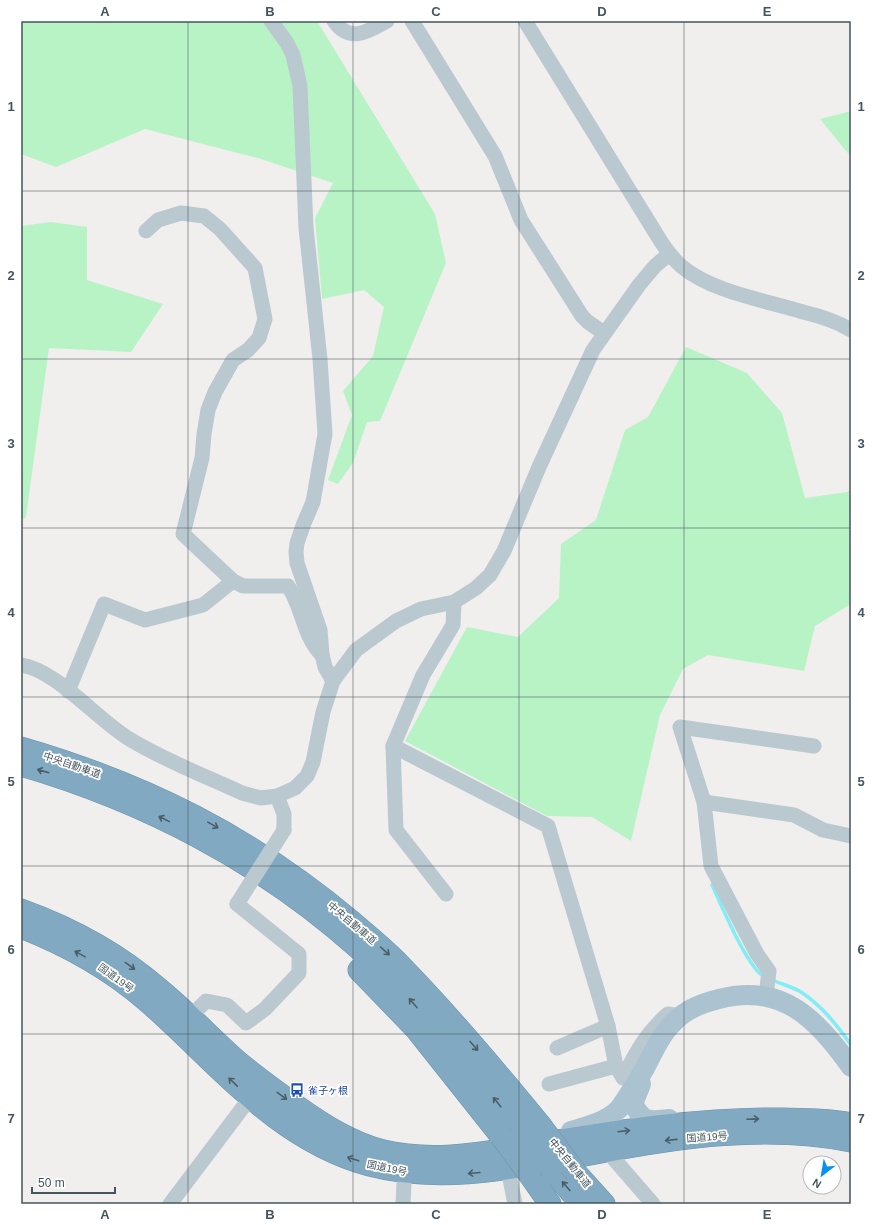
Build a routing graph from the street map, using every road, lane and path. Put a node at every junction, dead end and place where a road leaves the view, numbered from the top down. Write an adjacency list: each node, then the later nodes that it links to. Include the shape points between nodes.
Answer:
1 (271, 21): 12 (street, via 293,56 300,86 306,228 325,434 313,502 296,552 297,563 320,630)
2 (334, 21): 3 (street, via 339,27 353,34 364,34)
3 (387, 21)
4 (412, 21): 9 (street, via 495,156 521,220 582,316)
5 (526, 21): 7 (street)
6 (146, 232): 10 (street, via 158,220 181,213 204,216 220,229 255,268 265,319 259,338 248,350 233,360 208,410 202,458 183,534)
7 (669, 254): 8 (street, via 704,281 830,320); 9 (street, via 639,285)
8 (851, 330)
9 (604, 333): 11 (street, via 582,370 504,551 490,575)
10 (233, 581): 12 (street, via 243,586 288,586 296,597 314,647); 15 (street, via 203,605 145,620 104,604)
11 (454, 602): 14 (street, via 421,609 396,621 356,650); 17 (street, via 453,625 423,675)
12 (322, 654): 14 (street, via 325,667)
13 (21, 664): 15 (street, via 37,669)
14 (333, 681): 21 (street, via 310,770 295,788)
15 (68, 691): 21 (street, via 106,723 147,748 242,793 261,798)
16 (21, 737): 23 (highway, via 130,773 167,790)
17 (393, 746): 25 (street, via 396,830); 31 (street, via 548,826)
18 (814, 746): 22 (street, via 680,727)
19 (21, 748): 23 (highway, 中央自動車道, via 74,764 136,788)
20 (21, 765): 40 (highway, 中央自動車道, one-way to 20, via 406,996 357,947 278,886 200,837 133,804 65,778)
21 (277, 796): 30 (street, bridge, via 284,814 284,830 237,904 299,954 299,973 265,1009 246,1022 226,1005 206,1001)
22 (704, 802): 24 (street, via 794,815 823,830); 28 (street, via 711,866 757,954 769,971)
23 (192, 814): 40 (highway, 中央自動車道, one-way to 40, via 251,847 287,871 332,905 399,964 462,1032)
24 (851, 836)
25 (446, 894)
26 (21, 910): 30 (highway, 国道19号, one-way to 30, via 80,935 118,958 159,988)
27 (21, 927): 37 (highway, 国道19号, one-way to 27, via 151,1005 114,975 80,953)
28 (767, 991): 29 (main road, via 706,1002); 34 (main road, via 798,1009 814,1022)
29 (680, 1016): 33 (street, via 668,1014 656,1025 641,1043 623,1078); 35 (main road, via 666,1031)
30 (190, 1017): 45 (highway, 国道19号, one-way to 45, via 237,1061 315,1119 342,1136 382,1150)
31 (608, 1026): 32 (street); 33 (street)
32 (557, 1048)
33 (616, 1066): 36 (street)
34 (851, 1067)
35 (643, 1070): 38 (main road, via 644,1076 633,1104 640,1116 651,1121 672,1119); 40 (main road, via 619,1110 609,1118 551,1137)
36 (549, 1084)
37 (250, 1098): 45 (highway, 国道19号, one-way to 37, via 369,1165 337,1154 306,1139); 47 (street)
38 (684, 1124): 39 (highway, 国道19号, one-way to 39, via 761,1119); 40 (highway, 国道19号, one-way to 38)
39 (851, 1124)
40 (527, 1134): 45 (highway, 国道19号, via 464,1156 422,1157); 50 (highway, bridge, via 529,1174); 51 (highway, 中央自動車道, one-way to 40, bridge, via 551,1169); 52 (highway, 中央自動車道, bridge, via 576,1173)
41 (724, 1136): 42 (highway, 国道19号, via 801,1134); 43 (highway, 国道19号, one-way to 43, via 669,1140); 44 (main road, via 817,1142 836,1145)
42 (851, 1142)
43 (611, 1150): 46 (highway, 国道19号); 53 (street, via 614,1159)
44 (851, 1152)
45 (405, 1164): 46 (highway, 国道19号, one-way to 45, via 473,1174); 48 (street)
46 (508, 1169): 49 (street)
47 (170, 1204)
48 (403, 1204)
49 (515, 1204)
50 (550, 1204)
51 (581, 1204)
52 (604, 1204)
53 (653, 1204)

